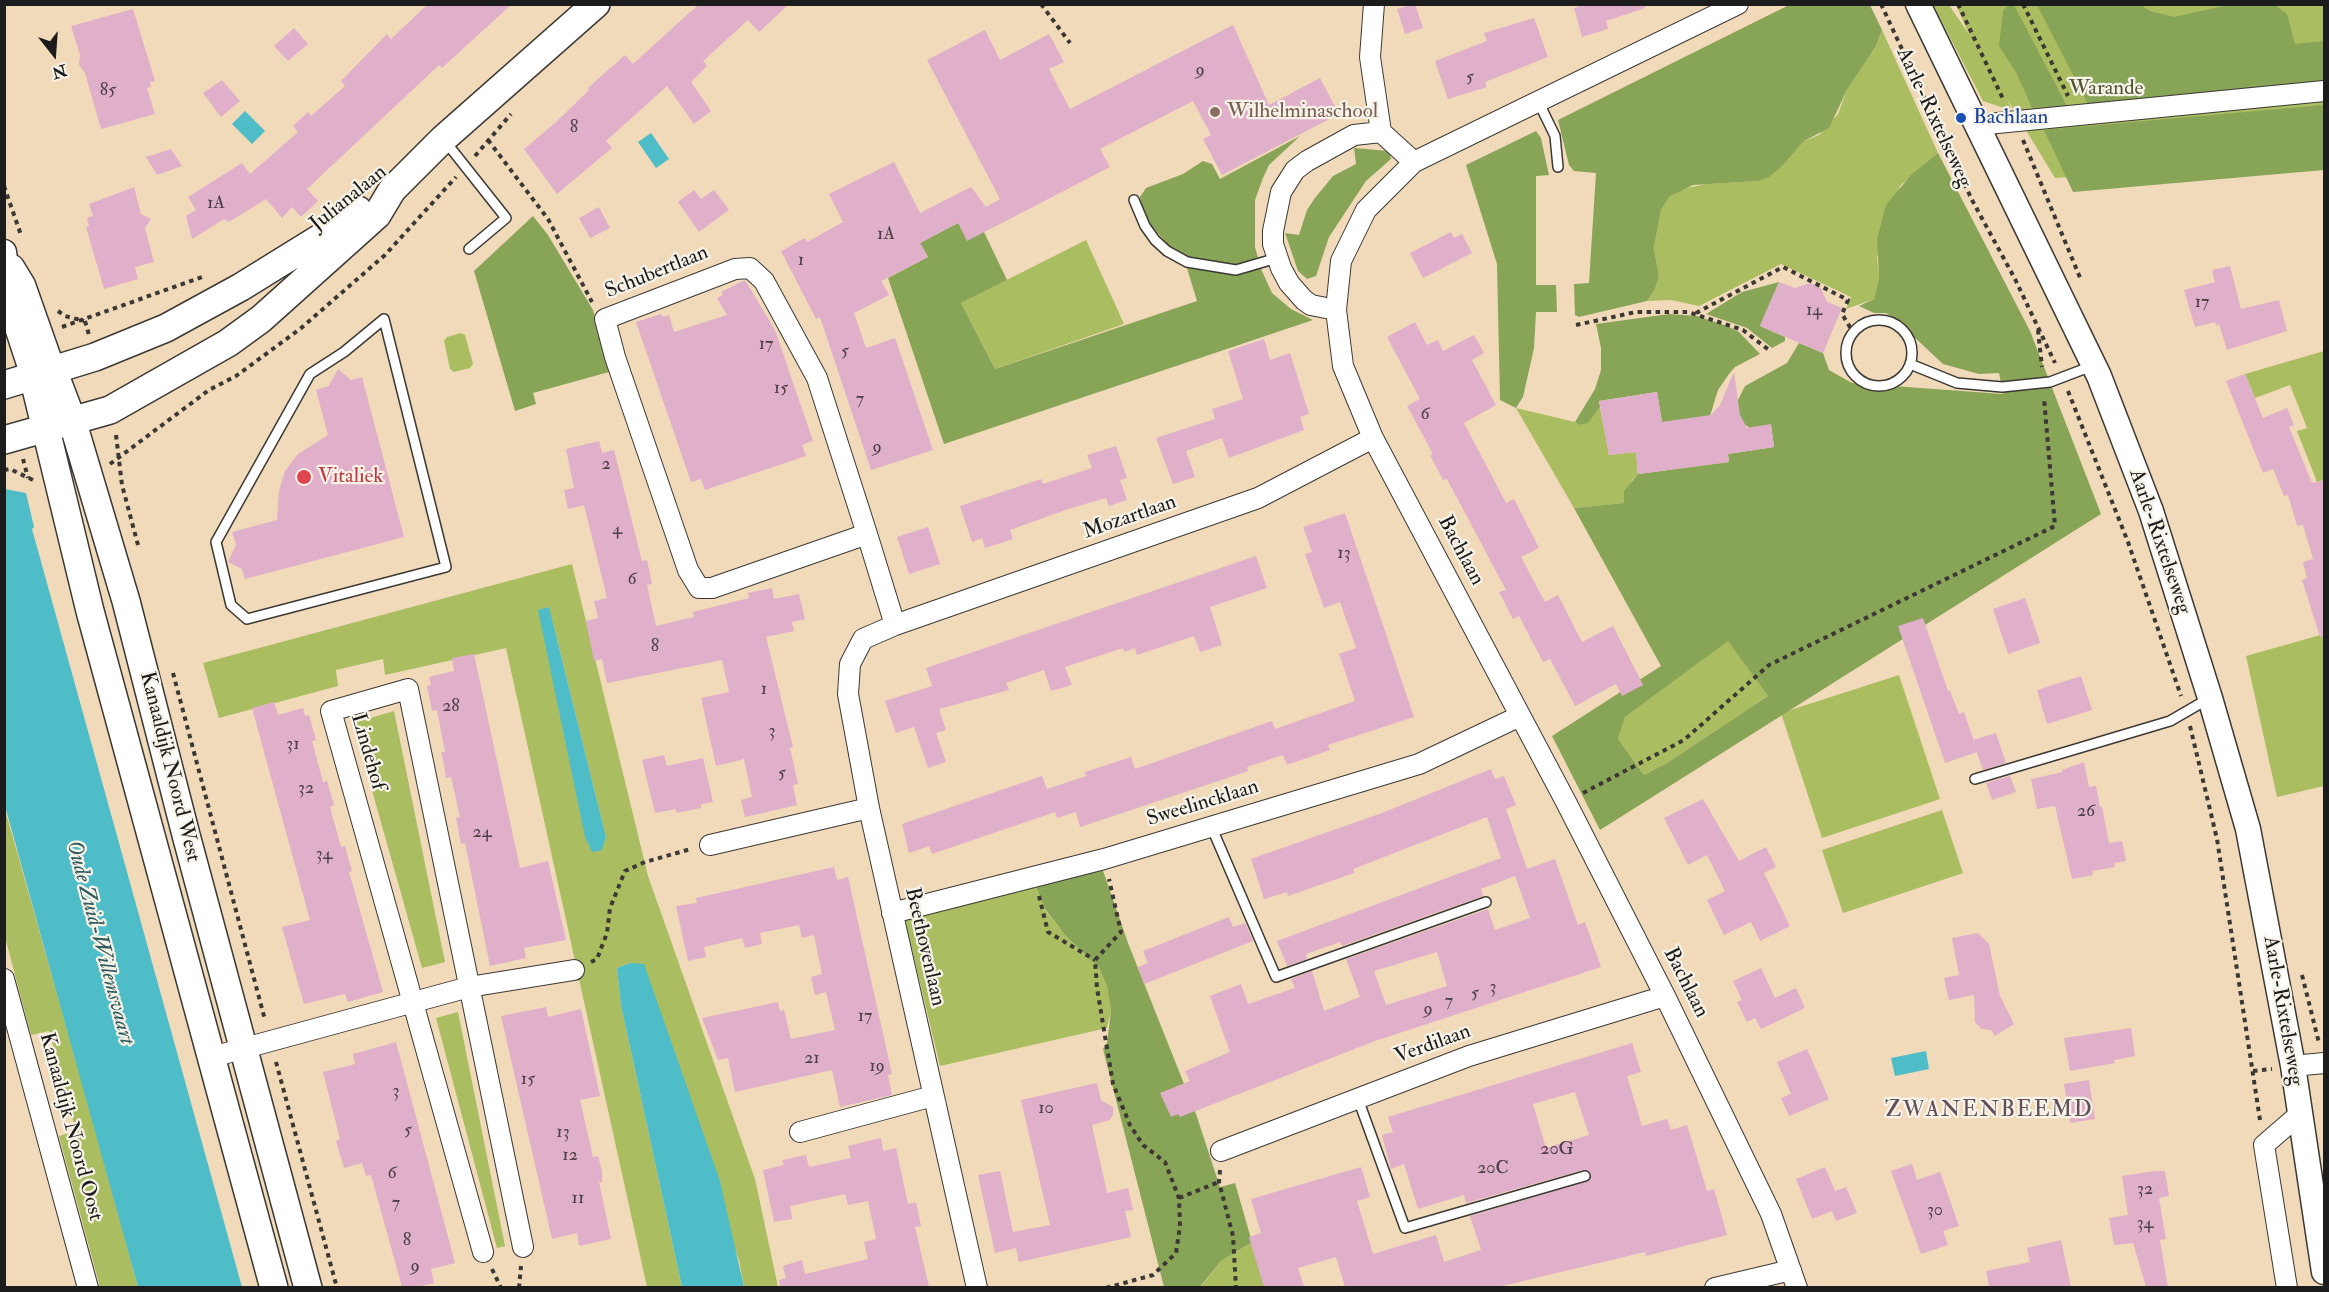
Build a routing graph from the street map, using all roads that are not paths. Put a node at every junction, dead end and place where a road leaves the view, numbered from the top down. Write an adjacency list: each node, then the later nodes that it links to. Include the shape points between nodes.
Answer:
1 (596, 4): 9 (main road, Julianalaan)
2 (1374, 4): 8 (street, via 1370,57)
3 (1738, 4): 6 (street, Bachlaan)
4 (1918, 4): 7 (street, Aarle-Rixtelseweg)
5 (2325, 91): 7 (street)
6 (1538, 101): 10 (street, Bachlaan); 11 (lane, via 1555,136)
7 (1977, 125): 19 (street, Aarle-Rixtelseweg)
8 (1381, 132): 10 (street); 16 (street, via 1340,140 1295,170 1277,202 1273,231)
9 (443, 139): 12 (main road, Julianalaan); 14 (lane, via 506,218)
10 (1414, 162): 17 (street, Bachlaan, via 1365,210 1341,261)
11 (1558, 167)
12 (392, 190): 20 (main road, Julianalaan, via 240,287 166,328); 22 (main road, Julianalaan, via 377,215 228,343 110,410)
13 (1134, 200): 16 (lane, via 1155,240 1187,262 1236,270)
14 (469, 249)
15 (5, 254): 20 (street, Kanaaldijk Noord West, via 12,312)
16 (1277, 258): 17 (street, via 1289,284 1304,300)
17 (1336, 310): 24 (street, Bachlaan, via 1343,366)
18 (1910, 364): 18 (lane, via 1900,380 1890,384 1880,386 1859,380 1847,363 1846,352 1853,332 1872,320 1894,322 1910,339); 19 (lane, via 1957,383 2002,387 2043,383)
19 (2094, 365): 29 (street, Aarle-Rixtelseweg, via 2151,511)
20 (43, 373): 21 (main road, Julianalaan); 22 (main road, Kanaaldijk Noord West); 23 (main road, Kanaaldijk Noord West)
21 (4, 385)
22 (72, 420): 23 (main road, Julianalaan); 42 (main road, Kanaaldijk Noord West, via 126,601)
23 (46, 428): 25 (main road, Julianalaan); 43 (main road, Kanaaldijk Noord West, via 90,611)
24 (1373, 438): 28 (street, Mozartlaan, via 1258,498); 30 (street, Bachlaan)
25 (4, 440)
26 (867, 534): 26 (street, Schubertlaan, via 712,588 699,588 688,570 605,320 735,269 750,268 764,280 817,378); 28 (street, Schubertlaan)
27 (446, 567): 27 (lane, via 412,432 384,318 310,374 216,542 231,605 247,619)
28 (895, 625): 32 (street, Beethovenlaan, via 863,639 850,664 848,694)
29 (2211, 698): 31 (lane, via 2170,721); 45 (street, Aarle-Rixtelseweg, via 2248,829)
30 (1520, 716): 33 (street, Sweelincklaan, via 1419,764); 40 (street, Bachlaan)
31 (1975, 779)
32 (869, 808): 34 (street); 36 (street, Beethovenlaan)
33 (1211, 826): 35 (lane, via 1276,977); 36 (street, Sweelincklaan, via 1104,859)
34 (710, 845)
35 (1486, 902)
36 (892, 913): 46 (street, Beethovenlaan)
37 (574, 970): 39 (street)
38 (4, 979): 56 (street, Kanaaldijk Noord Oost)
39 (470, 987): 41 (street); 41 (street, Lindehof, via 408,689 330,711); 52 (street, Lindehof)
40 (1665, 996): 47 (street, Verdilaan, via 1469,1056); 55 (street, Bachlaan, via 1771,1214)
41 (415, 1003): 42 (street); 53 (street, Lindehof)
42 (243, 1048): 43 (street); 58 (main road, Kanaaldijk Noord West)
43 (212, 1056): 57 (main road, Kanaaldijk Noord West)
44 (2325, 1063): 45 (street)
45 (2293, 1066): 48 (street, Aarle-Rixtelseweg)
46 (933, 1096): 49 (street); 59 (street, Beethovenlaan)
47 (1358, 1098): 50 (street, Verdilaan); 51 (lane, via 1405,1228)
48 (2301, 1113): 54 (street, Aarle-Rixtelseweg); 61 (street, Aarle-Rixtelseweg, via 2264,1145)
49 (800, 1132)
50 (1221, 1151)
51 (1585, 1176)
52 (523, 1247)
53 (483, 1252)
54 (2325, 1272)
55 (1794, 1279): 60 (street)
56 (88, 1287)
57 (274, 1287)
58 (308, 1287)
59 (977, 1287)
60 (1715, 1287)
61 (2287, 1287)

